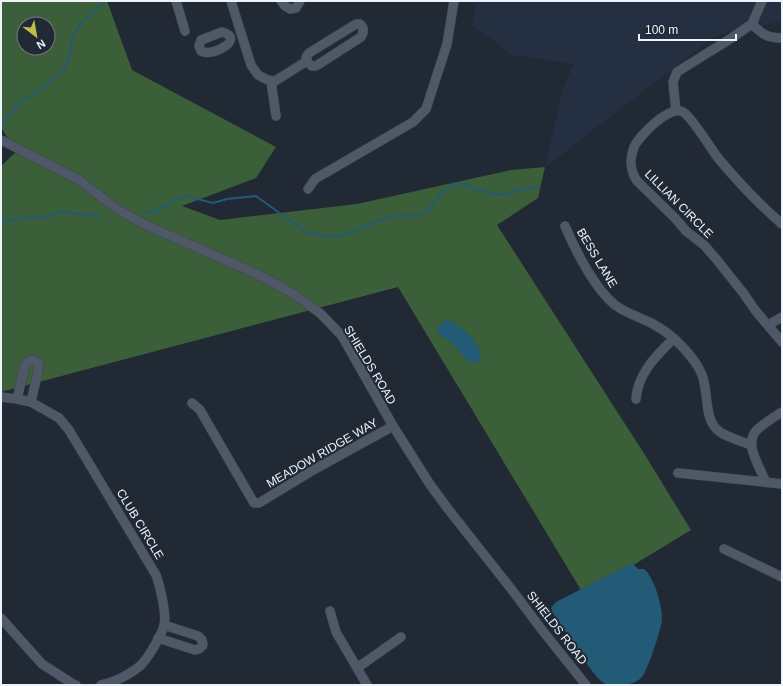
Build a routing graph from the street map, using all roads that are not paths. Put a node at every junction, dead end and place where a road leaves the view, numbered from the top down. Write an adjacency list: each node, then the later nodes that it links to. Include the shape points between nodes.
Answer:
1 (176, 1): 8 (street)
2 (231, 1): 9 (street)
3 (281, 1): 4 (street, via 290,9 296,8)
4 (300, 1)
5 (454, 1): 19 (street, via 447,44 426,109 414,122 315,179)
6 (762, 1): 7 (street)
7 (752, 24): 12 (street, via 771,38); 16 (street, via 676,72 673,82)
8 (185, 31)
9 (241, 32): 11 (street); 15 (street, via 253,69 258,75)
10 (337, 35): 13 (street); 13 (street, via 354,24 360,24 362,27 362,36); 14 (street, via 309,53)
11 (229, 37)
12 (782, 38)
13 (345, 47): 14 (street, via 316,66 310,66)
14 (306, 61): 15 (street, via 278,80)
15 (271, 81): 17 (street)
16 (676, 110): 20 (street, via 683,112 740,183); 23 (street, LILLIAN CIRCLE, via 663,117 638,139 630,157 633,175 643,188 704,245)
17 (276, 116)
18 (1, 140): 32 (street, SHIELDS ROAD, via 79,180 117,209 146,225 259,275 294,294 321,314 342,336)
19 (308, 190)
20 (782, 224)
21 (565, 226): 24 (street, BESS LANE, via 574,247 608,298 626,312 660,328)
22 (782, 317): 23 (street)
23 (769, 327): 25 (street, LILLIAN CIRCLE)
24 (673, 339): 28 (street, via 654,357 645,371 638,386); 33 (street, BESS LANE, via 702,374 710,418 715,428)
25 (782, 342)
26 (1, 397): 27 (street, CLUB CIRCLE)
27 (17, 399): 29 (street, CLUB CIRCLE); 29 (street, via 25,365 29,360 34,360 39,367)
28 (636, 399)
29 (30, 402): 41 (street, CLUB CIRCLE, via 59,418 77,443 156,575 161,589)
30 (192, 403): 32 (street, MEADOW RIDGE WAY, via 200,410 212,429 254,503)
31 (782, 412): 33 (street, via 758,428)
32 (393, 426): 48 (street, SHIELDS ROAD, via 448,509)
33 (751, 445): 35 (street)
34 (678, 473): 35 (street)
35 (766, 482): 36 (street)
36 (782, 484)
37 (724, 549): 38 (street)
38 (782, 577)
39 (330, 611): 44 (street, via 336,632)
40 (1, 618): 45 (street, via 42,664)
41 (164, 625): 43 (street, CLUB CIRCLE); 43 (street, via 198,636 203,645 200,649 194,650)
42 (401, 637): 44 (street)
43 (158, 638): 46 (street, CLUB CIRCLE, via 140,666 113,682)
44 (357, 668): 47 (street)
45 (76, 685)
46 (101, 685)
47 (367, 685)
48 (586, 685)

